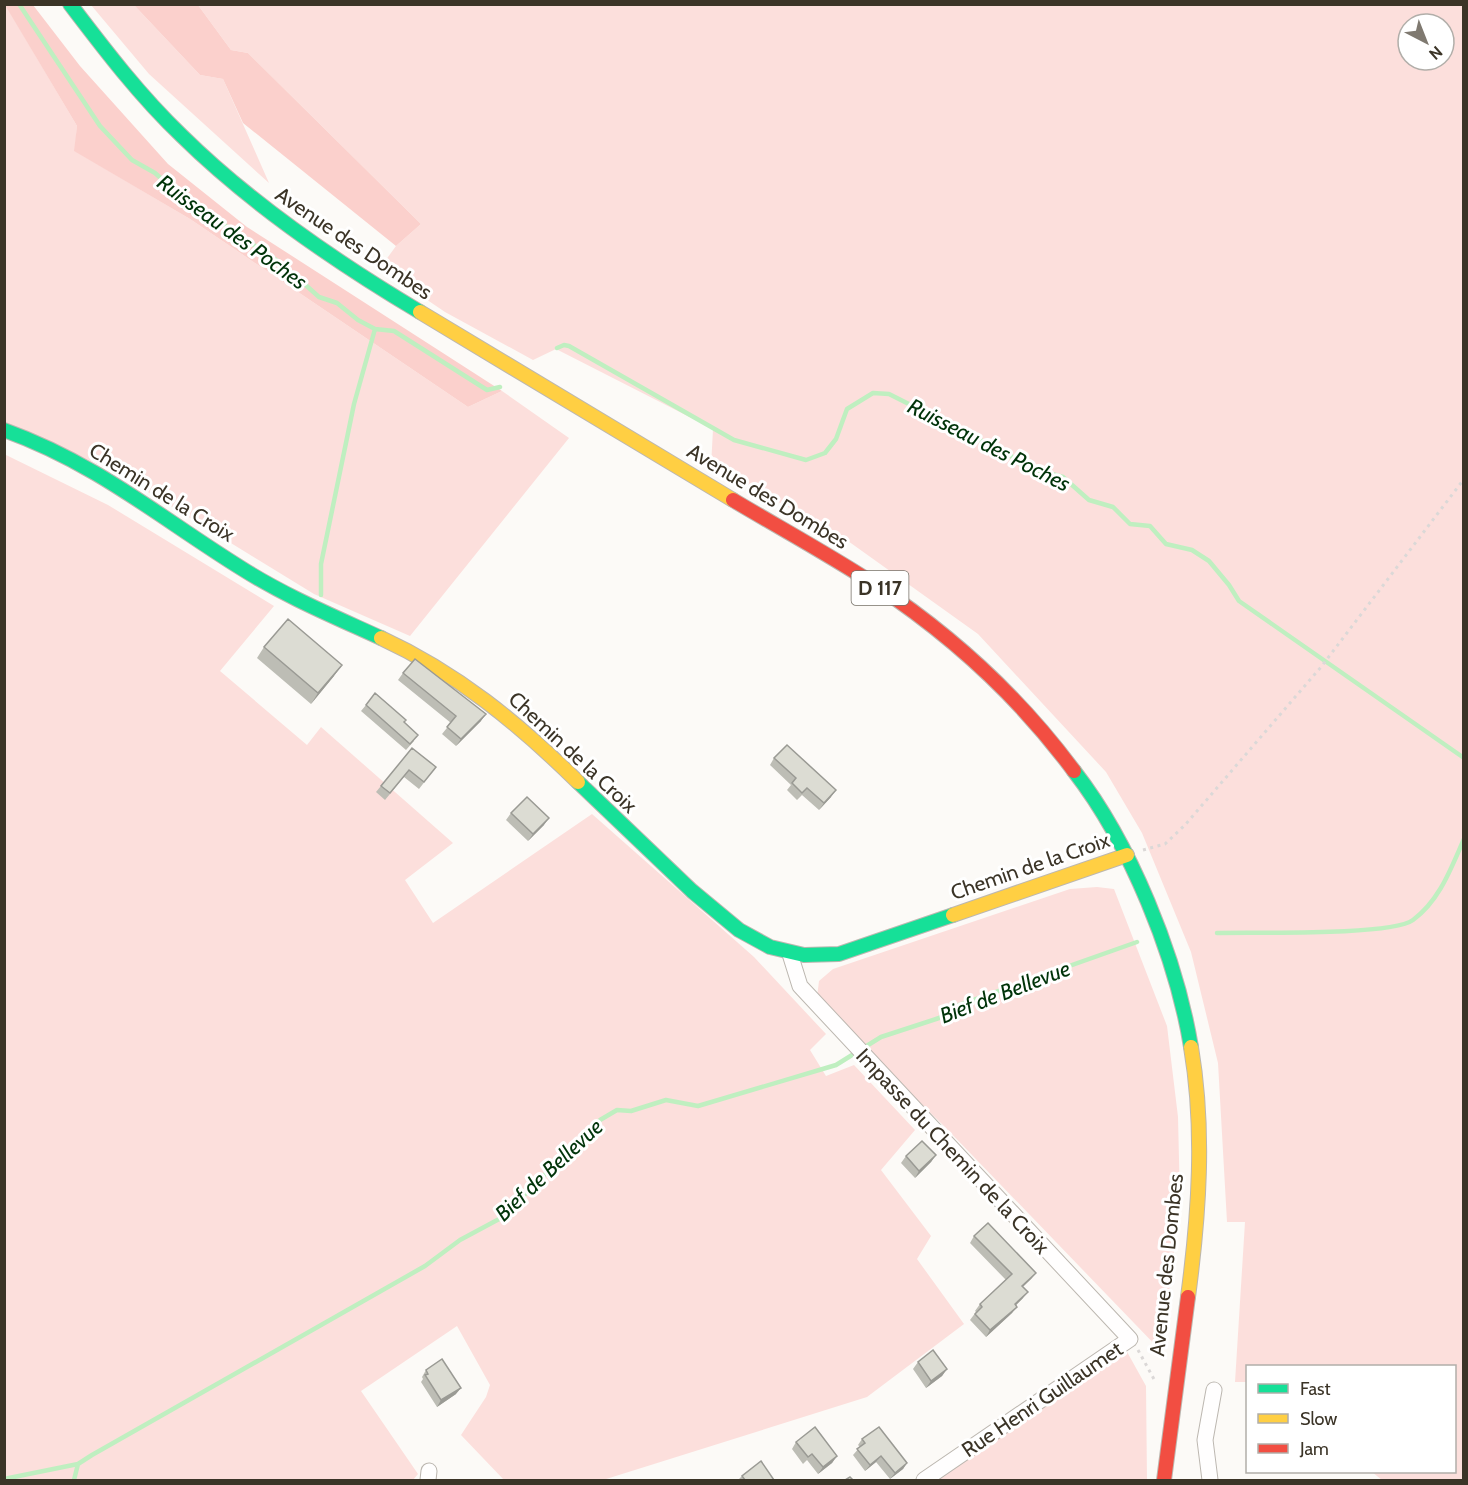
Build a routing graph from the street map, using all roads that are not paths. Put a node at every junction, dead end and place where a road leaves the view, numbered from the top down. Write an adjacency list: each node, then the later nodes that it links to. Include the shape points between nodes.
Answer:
1 (70, 4): 3 (main road, Avenue des Dombes / D 117, via 143,95 197,151 272,215 323,252 924,617 980,666 1044,735 1093,796)
2 (4, 430): 4 (main road, Chemin de la Croix, via 44,444 124,488 258,579 322,613 424,658 479,693 719,914 767,946)
3 (1127, 855): 4 (main road, Chemin de la Croix, via 839,954); 8 (main road, Avenue des Dombes / D 117, via 1159,934 1186,1020 1198,1105 1199,1182 1192,1262 1170,1409)
4 (790, 954): 5 (street, Impasse du Chemin de la Croix, via 800,987)
5 (1130, 1339): 7 (street, Rue Henri Guillaumet)
6 (1214, 1390): 9 (street, via 1205,1440)
7 (924, 1480)
8 (1164, 1480)
9 (1210, 1480)

